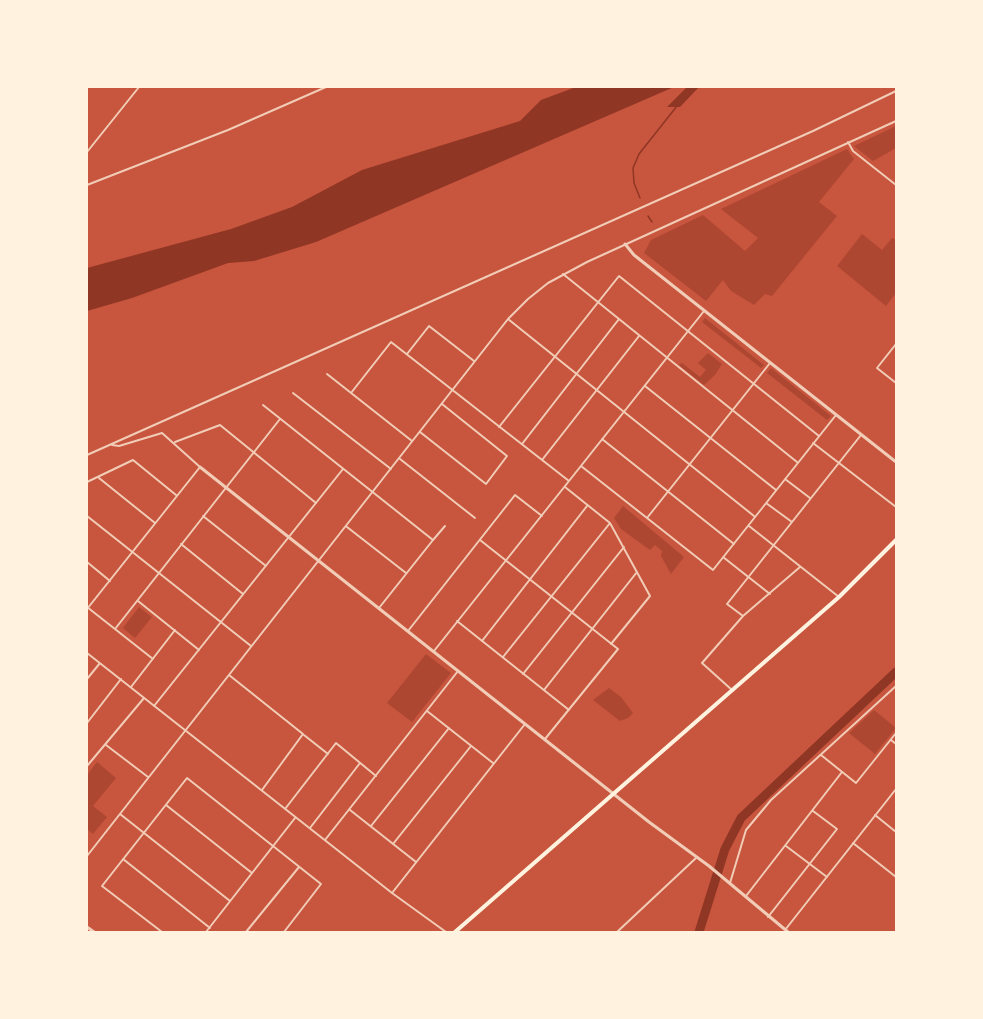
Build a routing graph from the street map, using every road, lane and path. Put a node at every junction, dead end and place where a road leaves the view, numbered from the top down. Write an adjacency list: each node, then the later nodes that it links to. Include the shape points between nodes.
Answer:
1 (139, 87): 6 (street)
2 (326, 87): 7 (street)
3 (896, 91): 48 (street)
4 (896, 121): 5 (street)
5 (848, 142): 8 (street, via 853,151); 9 (street)
6 (87, 152)
7 (87, 185)
8 (896, 185)
9 (625, 244): 10 (street); 12 (street)
10 (563, 274): 11 (street); 13 (street)
11 (598, 303): 14 (street); 15 (street, via 619,276); 19 (street)
12 (704, 311): 15 (street); 22 (street)
13 (508, 319): 19 (street); 21 (street)
14 (619, 319): 16 (street); 24 (street)
15 (688, 331): 20 (street); 26 (street)
16 (639, 336): 20 (street); 29 (street)
17 (896, 344): 25 (street, via 877,368)
18 (407, 354): 21 (street, via 429,326); 28 (street); 31 (street, via 392,342)
19 (555, 357): 24 (street); 38 (street)
20 (667, 358): 27 (street); 34 (street)
21 (475, 362): 28 (street)
22 (770, 363): 26 (street); 36 (street)
23 (327, 374): 31 (street)
24 (576, 374): 29 (street); 47 (street)
25 (896, 383)
26 (753, 384): 34 (street); 41 (street)
27 (645, 386): 35 (street); 42 (street)
28 (452, 390): 32 (street); 38 (street)
29 (596, 390): 35 (street); 52 (street)
30 (293, 393): 60 (street)
31 (351, 393): 44 (street)
32 (442, 404): 39 (street); 39 (street, via 507,456 486,484)
33 (263, 405): 37 (street)
34 (732, 410): 42 (street); 53 (street)
35 (624, 412): 43 (street); 56 (street)
36 (836, 415): 40 (street); 41 (street)
37 (280, 419): 49 (street); 59 (street)
38 (500, 427): 47 (street)
39 (420, 432): 44 (street)
40 (861, 435): 54 (street); 55 (street)
41 (819, 436): 46 (street)
42 (710, 438): 56 (street); 67 (street)
43 (602, 439): 57 (street); 69 (street)
44 (412, 441): 51 (street)
45 (175, 442): 48 (street, via 157,432); 49 (street, via 220,425); 58 (street)
46 (813, 443): 53 (street); 54 (street)
47 (522, 444): 52 (street)
48 (111, 445): 50 (street)
49 (254, 452): 65 (street); 72 (street)
50 (87, 455)
51 (399, 459): 60 (street); 80 (street)
52 (542, 460): 63 (street)
53 (798, 462): 62 (street)
54 (839, 462): 71 (street); 75 (street)
55 (896, 462)
56 (689, 465): 69 (street); 79 (street)
57 (581, 466): 63 (street); 81 (street)
58 (200, 467): 65 (street); 70 (street)
59 (343, 469): 68 (street); 72 (street)
60 (391, 469): 68 (street)
61 (99, 478): 64 (street); 70 (street, via 133,460); 83 (street)
62 (785, 479): 67 (street); 71 (street)
63 (569, 481): 66 (street)
64 (87, 482)
65 (226, 487): 77 (street); 88 (street)
66 (564, 487): 74 (street); 78 (street)
67 (776, 490): 73 (street)
68 (373, 492): 86 (street); 89 (street)
69 (668, 492): 81 (street); 93 (street)
70 (176, 495): 83 (street)
71 (810, 498): 82 (street)
72 (316, 502): 88 (street)
73 (766, 503): 79 (street); 82 (street)
74 (588, 506): 84 (street); 108 (street)
75 (896, 507)
76 (87, 516): 96 (street)
77 (203, 516): 92 (street); 101 (street)
78 (542, 516): 90 (street, via 515,495); 99 (street)
79 (755, 517): 85 (street)
80 (475, 518)
81 (647, 518): 97 (street, via 713,570)
82 (792, 522): 94 (street)
83 (155, 523): 96 (street)
84 (610, 523): 95 (street); 111 (street)
85 (748, 525): 93 (street); 94 (street)
86 (346, 526): 98 (street); 105 (street)
87 (445, 526): 89 (street)
88 (289, 537): 98 (street); 101 (street)
89 (433, 540): 105 (street)
90 (480, 540): 99 (street); 123 (street)
91 (896, 540): 112 (highway)
92 (181, 544): 104 (street); 109 (street)
93 (734, 544): 97 (street)
94 (773, 545): 102 (street); 106 (street)
95 (624, 547): 103 (street); 116 (street)
96 (133, 552): 104 (street); 107 (street)
97 (723, 556): 106 (street)
98 (319, 561): 115 (street); 126 (street)
99 (506, 561): 108 (street); 118 (street)
100 (87, 562): 107 (street)
101 (266, 566): 109 (street)
102 (800, 567): 110 (street); 112 (street)
103 (637, 572): 121 (street); 125 (street, via 650,596)
104 (159, 573): 113 (street); 119 (street)
105 (406, 573): 115 (street)
106 (749, 577): 110 (street); 117 (street, via 727,604)
107 (110, 580): 114 (street)
108 (530, 580): 111 (street); 124 (street)
109 (243, 594): 119 (street)
110 (770, 594): 117 (street)
111 (551, 597): 116 (street); 130 (street)
112 (838, 597): 141 (highway)
113 (137, 600): 120 (street); 122 (street)
114 (88, 608): 120 (street)
115 (379, 608): 123 (street)
116 (572, 613): 121 (street); 134 (street)
117 (743, 616): 141 (street, via 702,663)
118 (457, 621): 124 (street); 128 (street)
119 (221, 622): 126 (street); 127 (street)
120 (115, 628): 131 (street)
121 (593, 629): 125 (street); 140 (street)
122 (174, 630): 127 (street); 131 (street)
123 (408, 631): 128 (street)
124 (482, 641): 130 (street)
125 (611, 644): 144 (street, via 618,649)
126 (251, 646): 135 (street)
127 (199, 650): 143 (street)
128 (434, 651): 133 (street)
129 (87, 652): 132 (street)
130 (503, 657): 134 (street)
131 (153, 659): 139 (street)
132 (100, 663): 136 (street); 137 (street)
133 (458, 671): 145 (street); 147 (street)
134 (524, 674): 140 (street)
135 (229, 675): 149 (street); 151 (street)
136 (87, 679)
137 (121, 679): 139 (street); 146 (street)
138 (896, 686): 158 (street)
139 (130, 687): 142 (street)
140 (544, 690): 144 (street)
141 (732, 690): 167 (highway)
142 (144, 698): 143 (street); 155 (street)
143 (154, 706): 149 (street)
144 (569, 710): 152 (street)
145 (427, 711): 148 (street); 163 (street)
146 (87, 723)
147 (525, 724): 152 (street); 160 (street)
148 (449, 728): 156 (street); 175 (street)
149 (185, 730): 164 (street); 166 (street)
150 (896, 733): 153 (street)
151 (303, 735): 157 (street); 166 (street)
152 (545, 739): 167 (street)
153 (891, 740): 154 (street); 162 (street, via 856,783)
154 (896, 744)
155 (106, 745): 161 (street); 164 (street)
156 (471, 746): 160 (street); 181 (street)
157 (328, 754): 159 (street, via 336,743); 169 (street)
158 (821, 755): 162 (street); 193 (street, via 771,800 746,830)
159 (360, 763): 163 (street); 176 (street)
160 (494, 764): 187 (street)
161 (87, 766)
162 (842, 772): 171 (street)
163 (376, 776): 170 (street)
164 (148, 777): 172 (street)
165 (896, 789): 173 (street)
166 (261, 790): 169 (street)
167 (613, 794): 185 (street); 207 (highway)
168 (166, 805): 177 (street); 183 (street, via 187,778); 190 (street)
169 (285, 809): 174 (street)
170 (350, 809): 175 (street); 179 (street)
171 (812, 810): 182 (street); 188 (street, via 837,829)
172 (120, 814): 177 (street); 184 (street)
173 (875, 815): 178 (street); 180 (street)
174 (296, 817): 176 (street); 183 (street)
175 (371, 826): 181 (street)
176 (310, 828): 179 (street)
177 (144, 832): 186 (street); 196 (street)
178 (896, 832)
179 (325, 840): 194 (street)
180 (853, 843): 191 (street); 192 (street)
181 (393, 844): 187 (street)
182 (785, 845): 188 (street); 195 (street)
183 (273, 846): 189 (street); 190 (street)
184 (87, 855)
185 (697, 857): 193 (street); 208 (street)
186 (123, 859): 199 (street); 202 (street, via 102,886)
187 (416, 862): 194 (street)
188 (810, 864): 191 (street); 197 (street)
189 (299, 867): 204 (street); 205 (street, via 321,884)
190 (252, 873): 196 (street)
191 (826, 877): 200 (street)
192 (896, 877)
193 (728, 882): 195 (street)
194 (392, 893): 206 (street)
195 (746, 896): 197 (street)
196 (230, 901): 199 (street)
197 (768, 917): 200 (street)
198 (87, 927): 201 (street)
199 (210, 928): 203 (street)
200 (786, 931)
201 (94, 932)
202 (162, 932)
203 (206, 932)
204 (246, 932)
205 (284, 932)
206 (446, 932)
207 (455, 932)
208 (617, 932)

